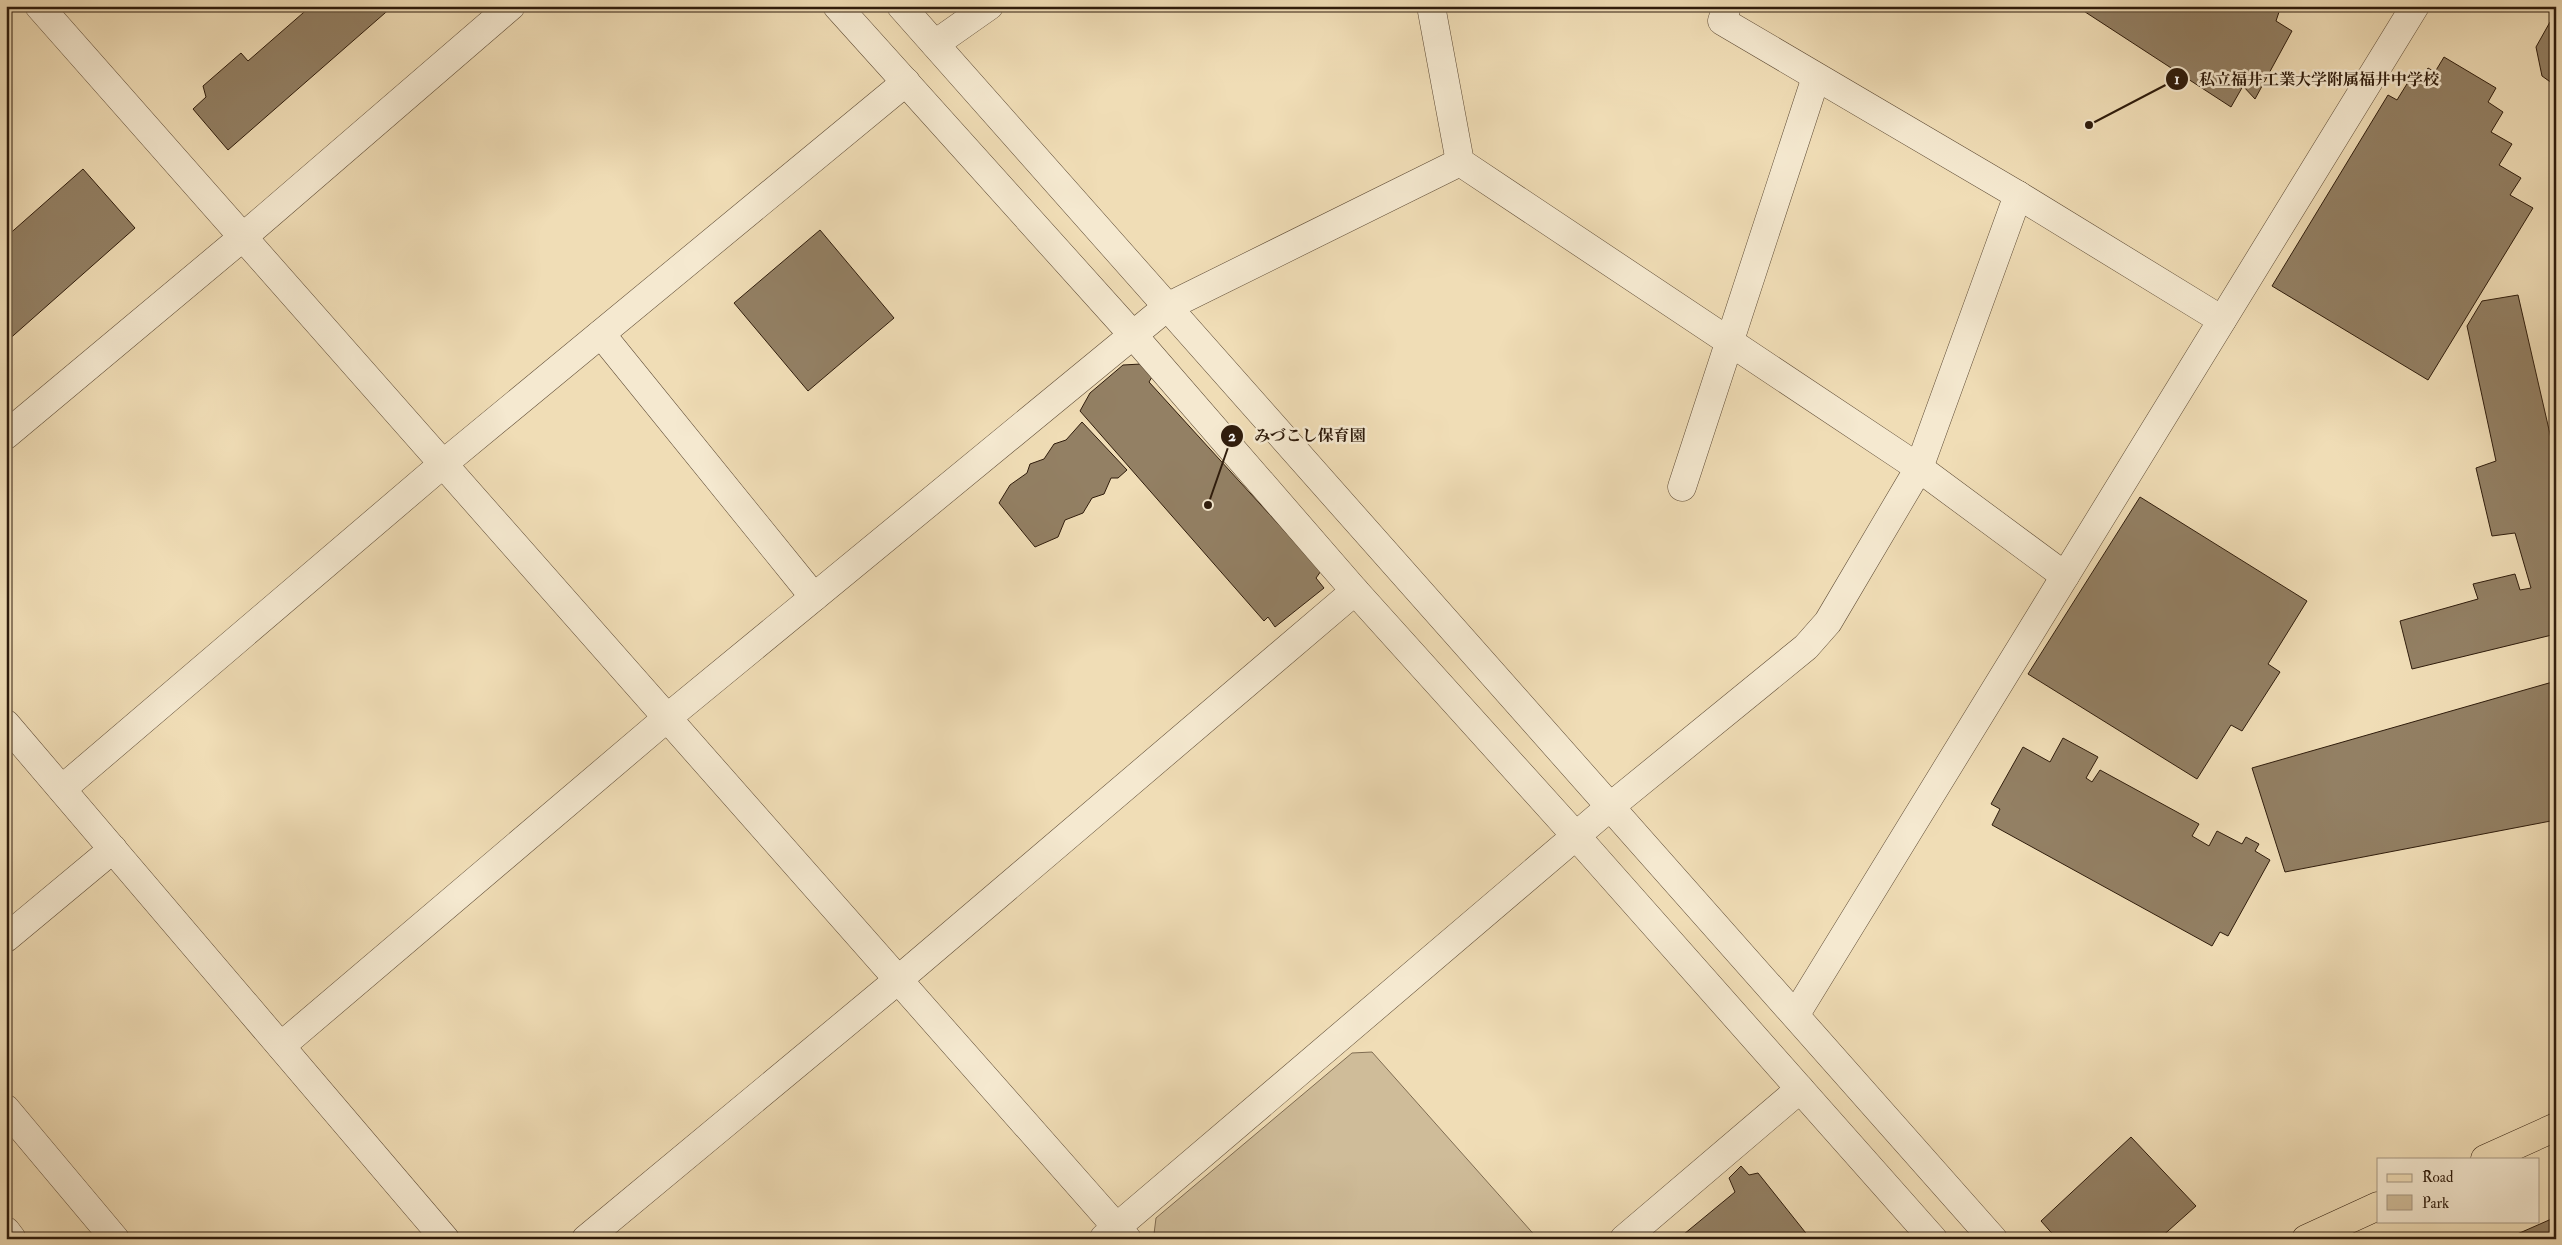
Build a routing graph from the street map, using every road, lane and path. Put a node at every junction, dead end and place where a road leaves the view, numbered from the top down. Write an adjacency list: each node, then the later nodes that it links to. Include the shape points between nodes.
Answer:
1 (39, 6): 14 (street)
2 (511, 6): 14 (street)
3 (837, 6): 11 (street)
4 (901, 6): 9 (street)
5 (989, 6): 9 (street)
6 (1431, 6): 12 (street)
7 (1727, 6): 10 (street, via 1722,21)
8 (2415, 6): 16 (street)
9 (935, 44): 15 (street)
10 (1816, 77): 13 (street); 19 (street)
11 (906, 82): 17 (street); 18 (street)
12 (1460, 162): 15 (street); 19 (street)
13 (2018, 195): 16 (street); 22 (street)
14 (243, 237): 20 (street); 21 (street)
15 (1167, 307): 18 (street); 30 (street)
16 (2222, 320): 24 (street)
17 (601, 334): 21 (street); 26 (street)
18 (1133, 336): 25 (street); 26 (street)
19 (1730, 342): 22 (street); 23 (street)
20 (6, 435)
21 (443, 464): 27 (street); 29 (street)
22 (1919, 468): 24 (street); 30 (street, via 1828,622 1806,647)
23 (1682, 487)
24 (2065, 576): 35 (street)
25 (1355, 591): 31 (street); 34 (street)
26 (814, 597): 27 (street)
27 (667, 718): 34 (street); 36 (street)
28 (6, 724): 29 (street)
29 (62, 789): 32 (street)
30 (1611, 806): 31 (street); 35 (street)
31 (1576, 836): 37 (street); 43 (street)
32 (113, 849): 33 (street); 36 (street)
33 (6, 938)
34 (898, 980): 43 (street); 47 (street)
35 (1796, 1014): 50 (street)
36 (281, 1046): 46 (street)
37 (1800, 1089): 48 (street); 49 (street)
38 (6, 1109): 45 (street)
39 (2556, 1127): 40 (main road)
40 (2487, 1158)
41 (2377, 1206): 51 (main road)
42 (6, 1232): 44 (street)
43 (1115, 1235)
44 (12, 1239)
45 (115, 1239)
46 (445, 1239)
47 (586, 1239)
48 (1624, 1239)
49 (1933, 1239)
50 (1993, 1239)
51 (2306, 1239)

